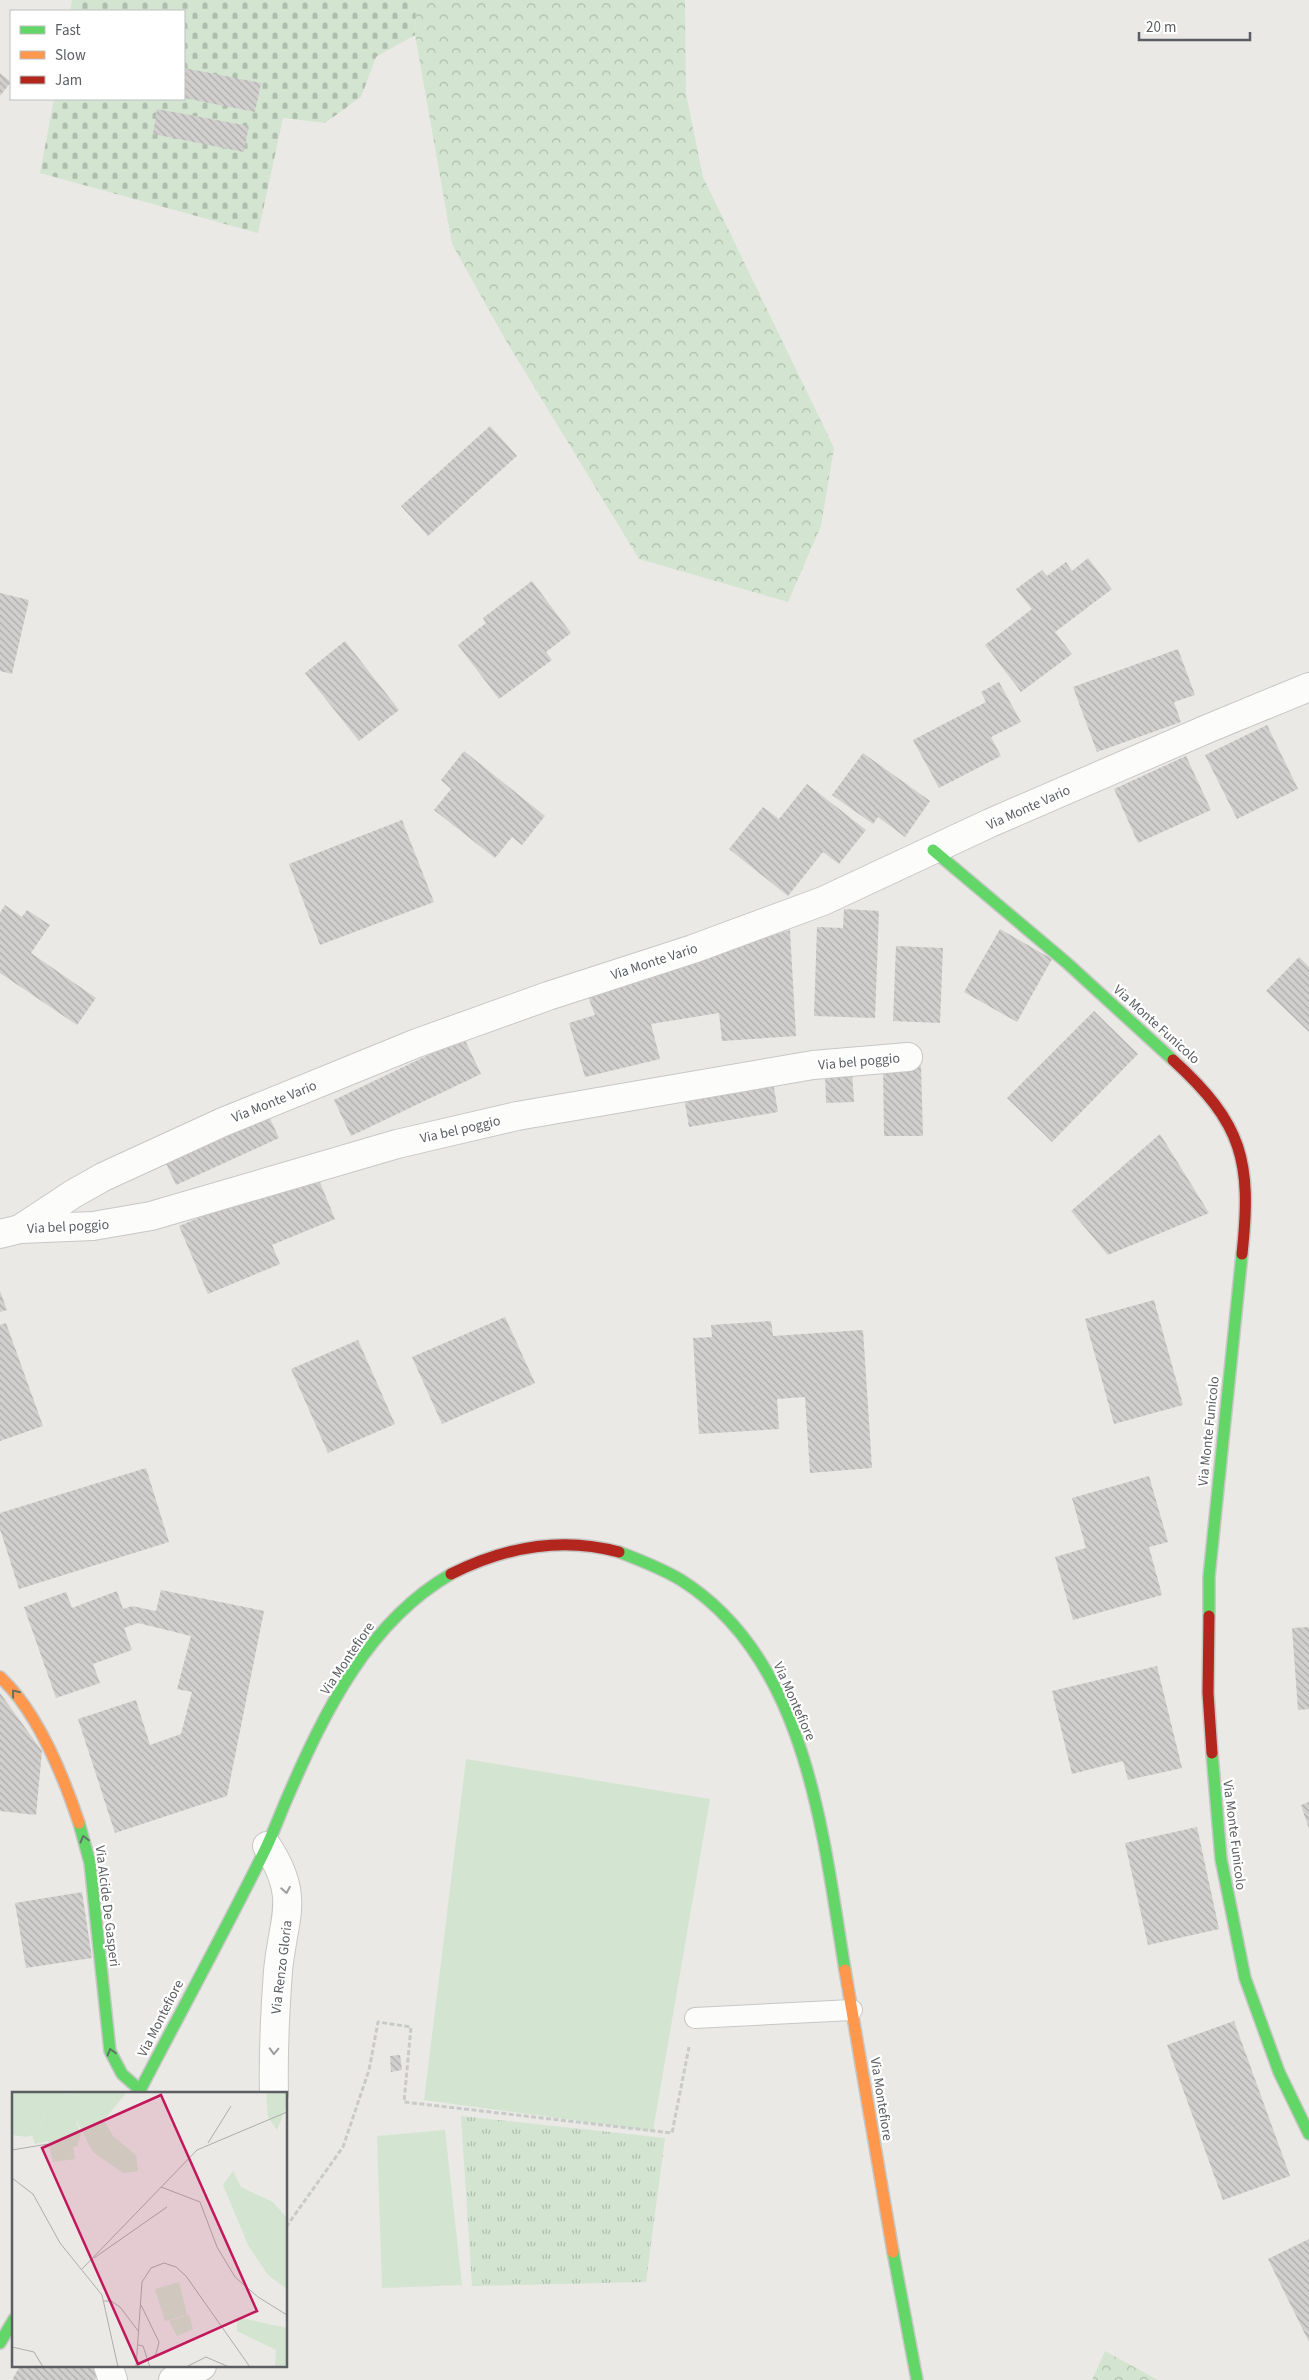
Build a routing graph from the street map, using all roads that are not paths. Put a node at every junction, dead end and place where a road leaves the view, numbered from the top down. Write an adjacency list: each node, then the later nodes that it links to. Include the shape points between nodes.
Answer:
1 (1309, 687): 2 (street, Via Monte Vario, via 1198,732)
2 (933, 850): 4 (street, Via Monte Vario, via 823,901 417,1043 223,1122 103,1177); 11 (main road, Via Monte Funicolo, via 1067,963 1202,1086 1230,1124 1244,1164 1247,1209 1209,1577 1208,1694 1214,1794 1221,1859 1245,1978 1279,2072)
3 (908, 1057): 4 (street, Via bel poggio, via 813,1065 517,1116 388,1146 151,1216 93,1226)
4 (10, 1231)
5 (0, 1677): 9 (main road, Via Alcide De Gasperi, one-way to 5, via 122,2074 110,2051 90,1863 72,1799 27,1709)
6 (267, 1846): 7 (main road, Via Montefiore, via 316,1736 349,1676 388,1623 414,1599 468,1566 514,1548 570,1544 635,1556 674,1574 721,1612 757,1656 777,1691 797,1739 816,1808); 9 (main road, Via Montefiore); 10 (street, Via Renzo Gloria, one-way to 10, via 278,1862 288,1903 278,1968)
7 (852, 2010): 8 (lane); 18 (main road, Via Montefiore)
8 (695, 2018)
9 (138, 2092)
10 (274, 2092)
11 (1309, 2134)
12 (12, 2322): 13 (main road)
13 (0, 2343)
14 (109, 2368): 16 (street)
15 (198, 2368): 17 (street)
16 (113, 2380)
17 (172, 2380)
18 (917, 2380)

